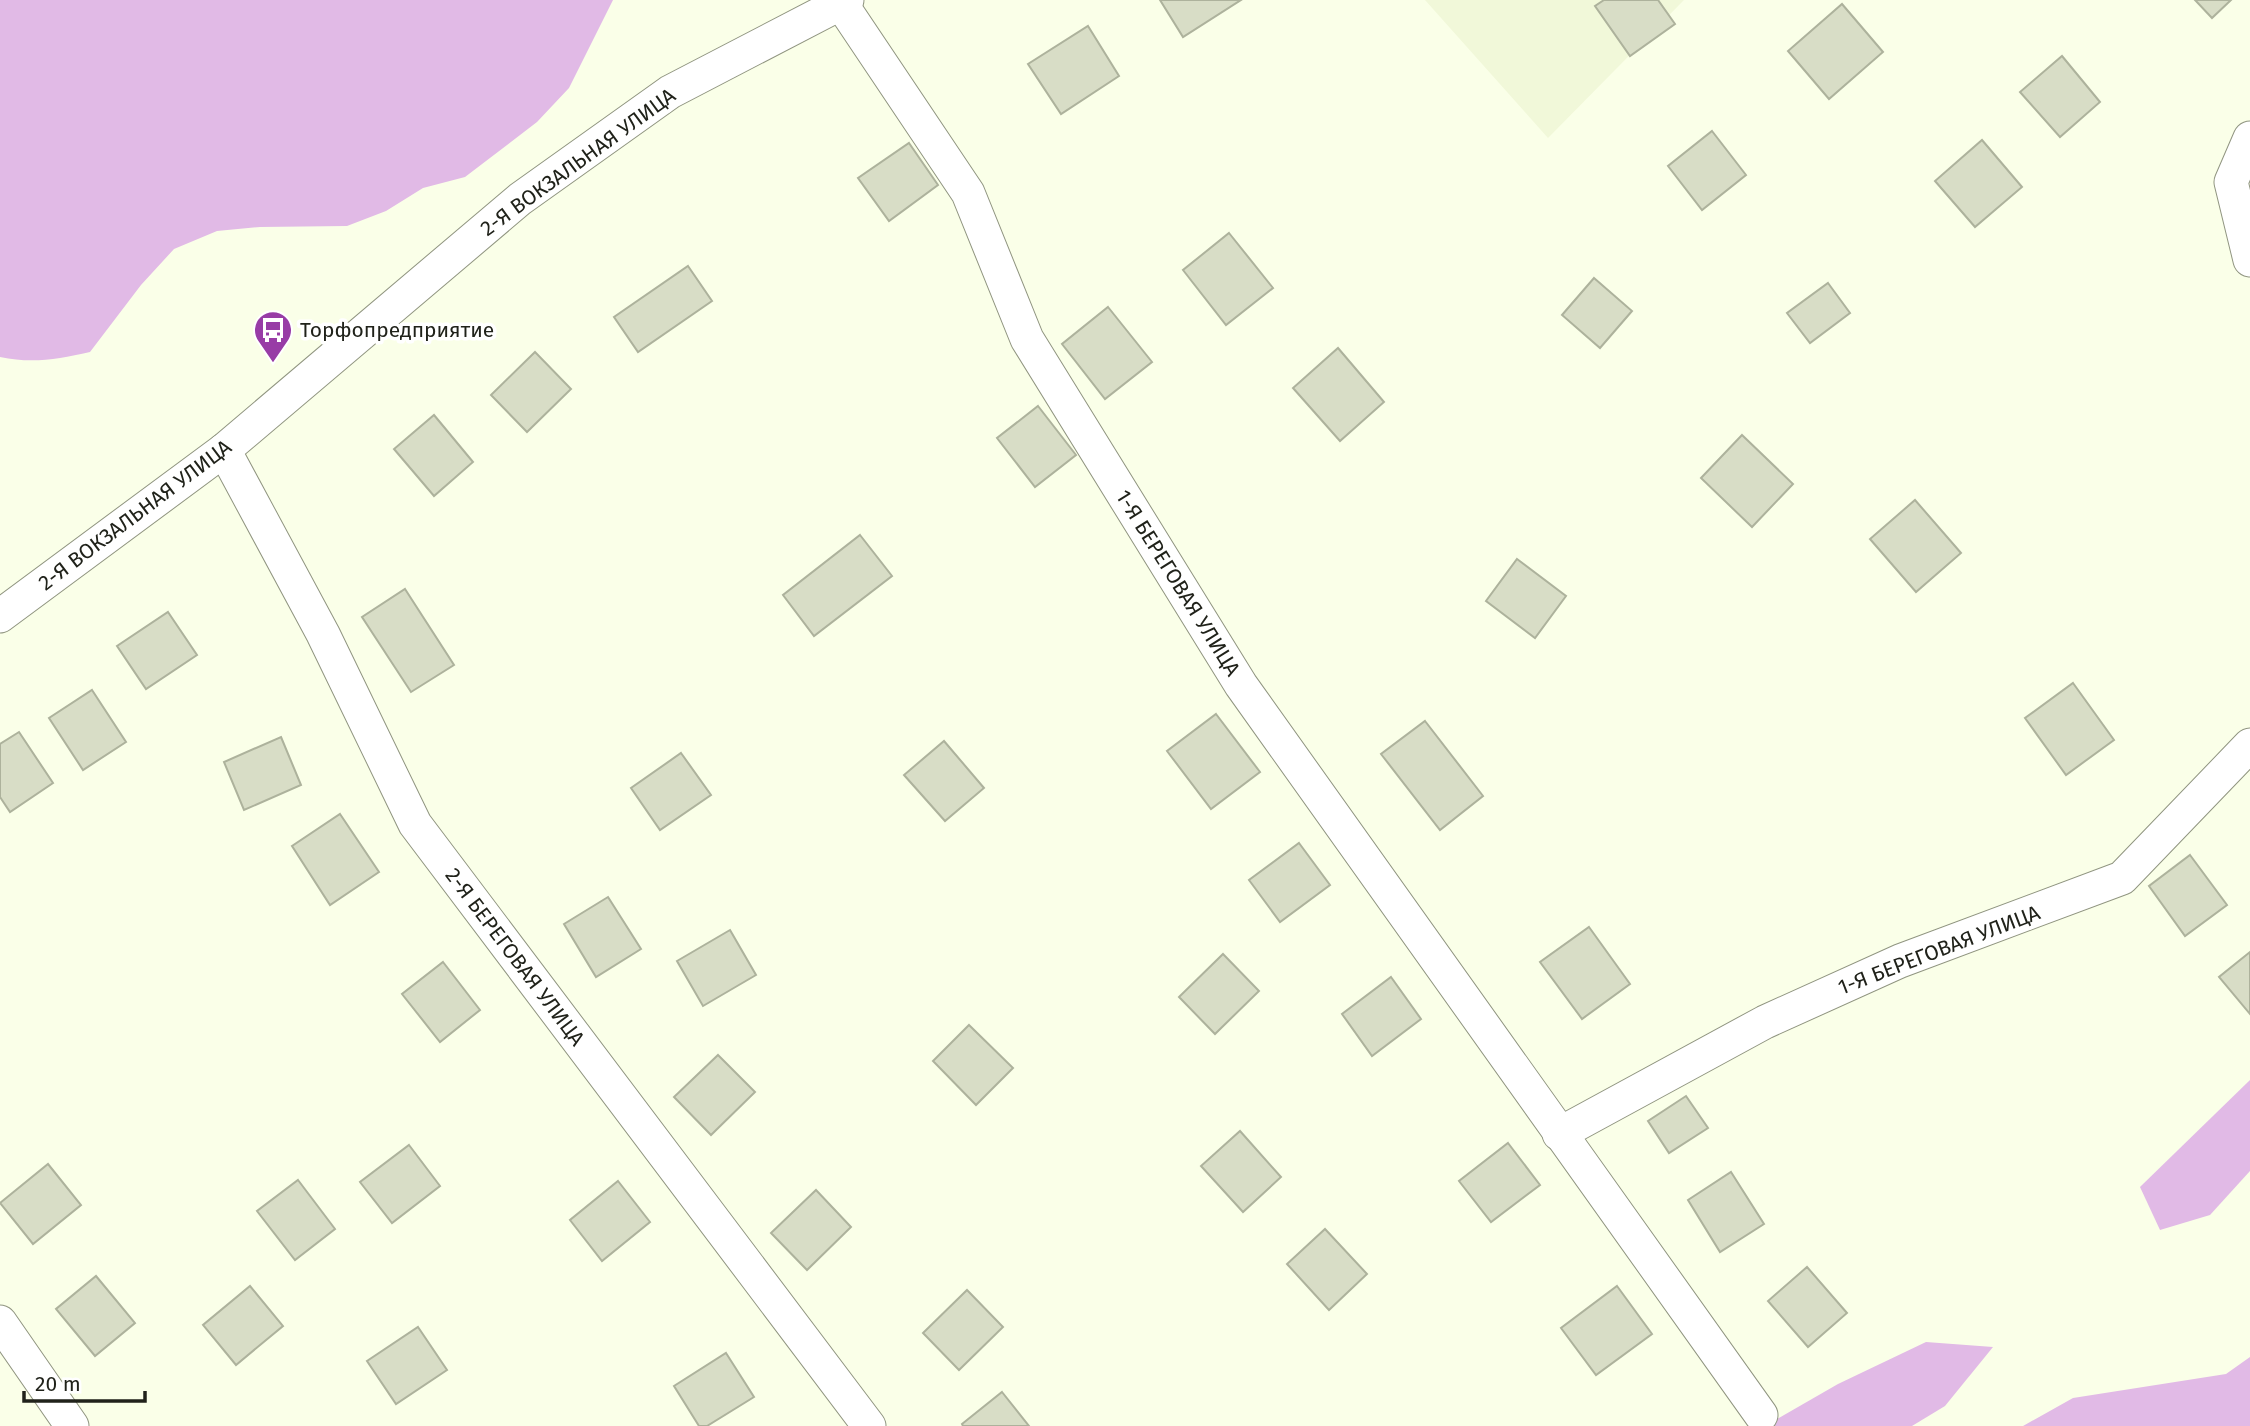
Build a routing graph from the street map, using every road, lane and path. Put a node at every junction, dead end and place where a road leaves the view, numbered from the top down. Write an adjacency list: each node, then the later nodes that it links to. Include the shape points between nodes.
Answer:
1 (844, 3): 4 (street, 2-Я ВОКЗАЛЬНАЯ УЛИЦА, via 670,92 520,199); 7 (street, 1-Я БЕРЕГОВАЯ УЛИЦА, via 968,193 1027,339 1241,685)
2 (2250, 138): 3 (street, via 2231,182)
3 (2250, 260)
4 (224, 450): 5 (street, 2-Я ВОКЗАЛЬНАЯ УЛИЦА); 11 (street, 2-Я БЕРЕГОВАЯ УЛИЦА, via 323,634 415,824)
5 (0, 616)
6 (2250, 745): 7 (street, 1-Я БЕРЕГОВАЯ УЛИЦА, via 2122,878 1900,961 1765,1022)
7 (1559, 1134): 9 (street, 1-Я БЕРЕГОВАЯ УЛИЦА)
8 (0, 1322): 10 (street)
9 (1761, 1415)
10 (72, 1426)
11 (869, 1426)

